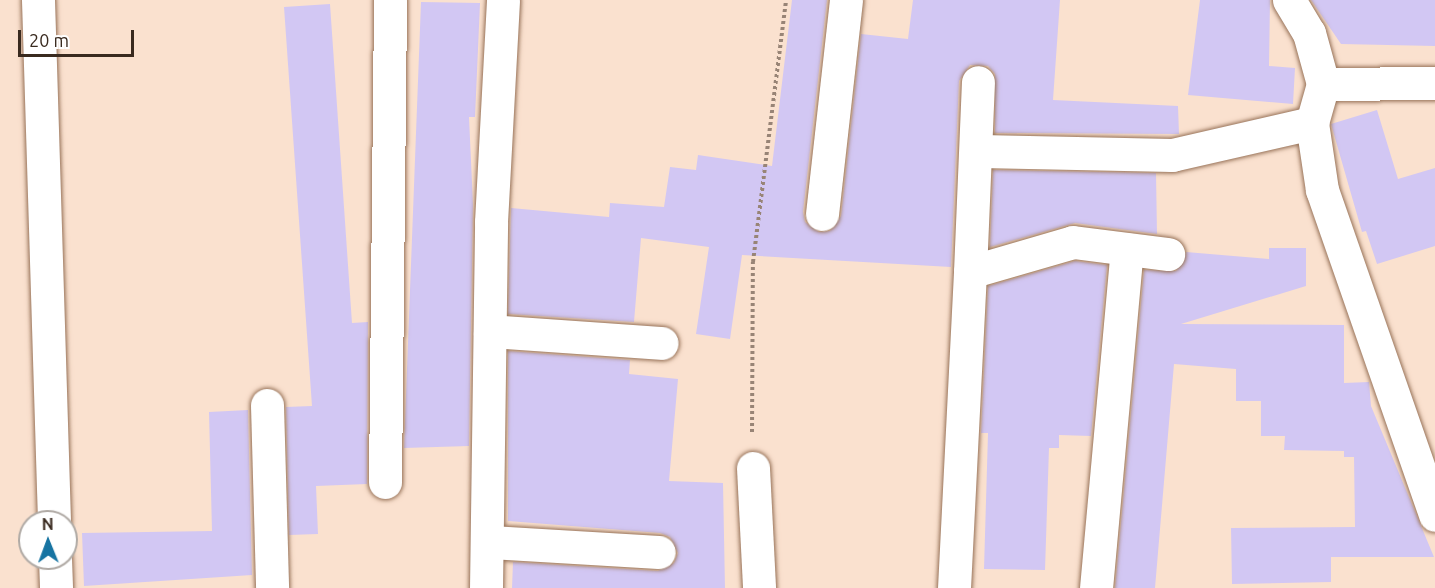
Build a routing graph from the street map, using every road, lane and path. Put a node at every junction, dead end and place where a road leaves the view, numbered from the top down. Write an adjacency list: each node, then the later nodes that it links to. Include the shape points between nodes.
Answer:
1 (38, 0): 21 (street)
2 (390, 0): 20 (street)
3 (503, 0): 16 (street)
4 (786, 0): 19 (path, via 753,262)
5 (846, 0): 12 (street)
6 (1289, 0): 9 (street, via 1309,33)
7 (978, 81): 11 (street)
8 (1435, 83): 9 (street)
9 (1323, 84): 10 (street)
10 (1312, 123): 11 (street, via 1172,155); 22 (street, via 1323,190)
11 (980, 151): 15 (street)
12 (822, 214)
13 (1127, 249): 14 (street); 15 (street, via 1072,242); 31 (street)
14 (1168, 254)
15 (970, 272): 30 (street)
16 (490, 331): 17 (street); 23 (street)
17 (662, 343)
18 (267, 405): 27 (street)
19 (753, 468): 29 (street)
20 (385, 482)
21 (54, 510)
22 (1435, 515)
23 (490, 542): 24 (street); 28 (street)
24 (658, 552)
25 (56, 570): 26 (street)
26 (56, 588)
27 (272, 588)
28 (486, 588)
29 (759, 588)
30 (954, 588)
31 (1096, 588)

